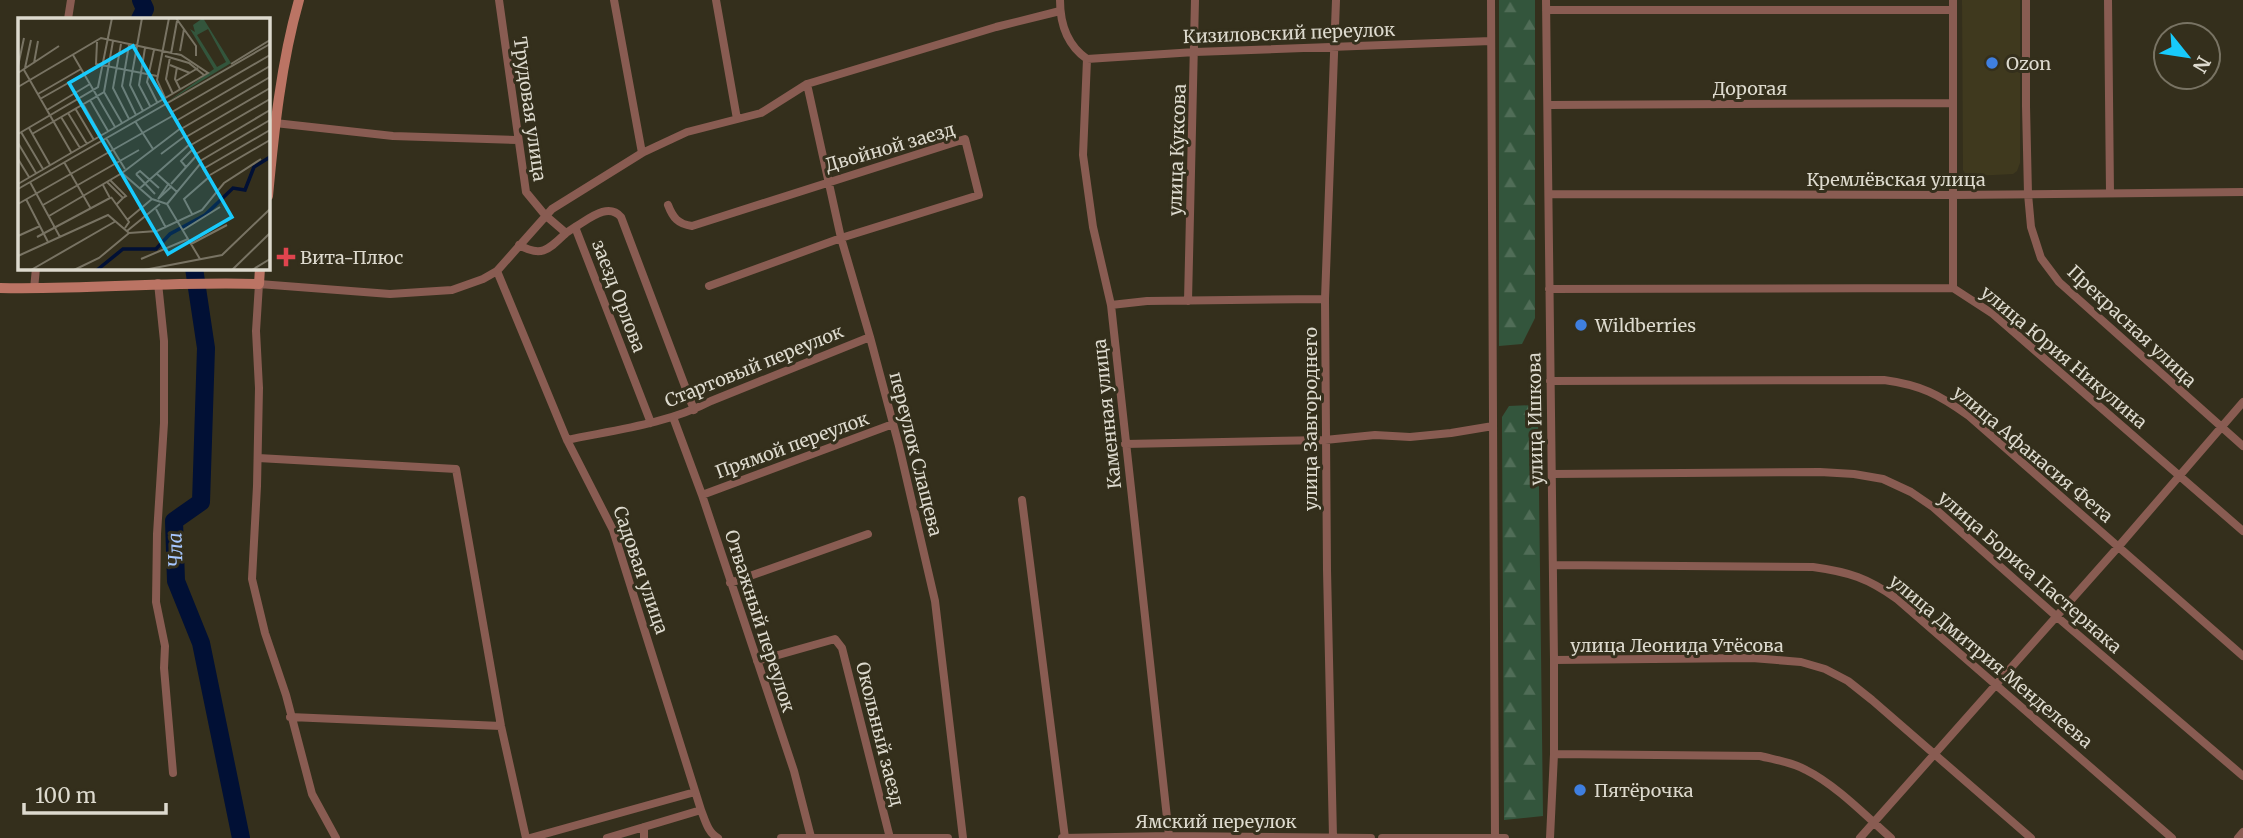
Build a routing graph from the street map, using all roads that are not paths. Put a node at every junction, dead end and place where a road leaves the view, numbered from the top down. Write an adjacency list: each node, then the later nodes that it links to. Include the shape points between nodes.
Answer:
1 (71, 0): 16 (street)
2 (299, 0): 25 (street)
3 (499, 0): 26 (street, Трудовая улица)
4 (614, 0): 27 (street)
5 (716, 0): 24 (street)
6 (1060, 0): 15 (street)
7 (1195, 0): 19 (street, улица Куксова)
8 (1336, 0): 18 (street, улица Завгороднего)
9 (1491, 0): 17 (street)
10 (1546, 0): 14 (street, улица Ишкова)
11 (2026, 0): 33 (street, Прекрасная улица)
12 (2108, 0): 31 (street)
13 (1953, 5): 14 (street); 22 (street, улица Юрия Никулина)
14 (1546, 10): 23 (street, улица Ишкова)
15 (1060, 11): 20 (street, via 1067,40); 21 (street)
16 (68, 18)
17 (1491, 41): 18 (street, Кизиловский переулок); 61 (street)
18 (1335, 46): 19 (street, Кизиловский переулок); 51 (street, улица Завгороднего)
19 (1195, 52): 20 (street, Кизиловский переулок); 52 (street, улица Куксова)
20 (1087, 59): 53 (street, Каменная улица, via 1083,155)
21 (807, 84): 24 (street, via 761,113); 29 (street, переулок Слащева)
22 (1953, 103): 23 (street, Дорогая); 34 (street, улица Юрия Никулина)
23 (1548, 105): 32 (street, улица Ишкова)
24 (737, 119): 27 (street, via 687,132)
25 (275, 123): 26 (street, via 393,136); 28 (street)
26 (517, 140): 36 (street, Трудовая улица, via 526,192)
27 (642, 153): 36 (street)
28 (270, 175)
29 (827, 181): 35 (street, Двойной заезд, via 692,226 676,220); 39 (street, переулок Слащева); 39 (street, Двойной заезд, via 965,139 979,195)
30 (2243, 192): 31 (street, Кремлёвская улица)
31 (2110, 193): 33 (street, Кремлёвская улица)
32 (1549, 194): 34 (street, Кремлёвская улица); 50 (street, улица Ишкова)
33 (2028, 194): 34 (street, Кремлёвская улица); 62 (street, Прекрасная улица, via 2031,227 2041,258 2059,282)
34 (1952, 195): 48 (street, улица Юрия Никулина)
35 (668, 205)
36 (545, 215): 38 (street, Трудовая улица); 40 (street)
37 (575, 227): 38 (street); 57 (street, заезд Орлова, via 611,210 621,217); 59 (street, заезд Орлова)
38 (566, 233): 40 (street, via 542,252)
39 (841, 238): 46 (street, Двойной заезд); 54 (street, переулок Слащева)
40 (519, 245): 43 (street)
41 (37, 270): 49 (street)
42 (261, 270): 45 (street)
43 (496, 271): 45 (street, via 452,290 390,294); 63 (street, Садовая улица)
44 (158, 284): 45 (street); 49 (street); 86 (street, via 164,409 156,602 165,646)
45 (259, 284): 67 (street)
46 (709, 286)
47 (0, 288): 49 (street)
48 (1953, 288): 50 (street); 69 (street, улица Юрия Никулина, via 1993,314)
49 (34, 289)
50 (1549, 289): 55 (street, улица Ишкова)
51 (1325, 299): 52 (street); 64 (street, улица Завгороднего)
52 (1188, 301): 53 (street)
53 (1111, 305): 65 (street, Каменная улица)
54 (870, 337): 57 (street, Стартовый переулок); 60 (street, переулок Слащева)
55 (1550, 381): 68 (street, улица Ишкова); 74 (street, улица Афанасия Фета, via 1884,380 1912,384 1943,397 1969,416)
56 (2243, 402): 62 (street)
57 (694, 410): 58 (street, Стартовый переулок)
58 (673, 417): 59 (street, Стартовый переулок); 70 (street, Отважный переулок)
59 (651, 423): 63 (street, Стартовый переулок)
60 (893, 424): 70 (street, Прямой переулок); 109 (street, переулок Слащева, via 935,601)
61 (1493, 426): 64 (street, via 1410,437); 98 (street)
62 (2220, 427): 66 (street, Прекрасная улица); 69 (street)
63 (567, 440): 88 (street, Садовая улица, via 613,530)
64 (1325, 440): 65 (street); 97 (street, улица Завгороднего)
65 (1125, 444): 93 (street, Каменная улица)
66 (2243, 446)
67 (258, 458): 82 (street, via 252,579); 83 (street, via 456,469)
68 (1552, 474): 75 (street, улица Ишкова); 77 (street, улица Бориса Пастернака, via 1820,472 1883,479 1933,508)
69 (2179, 475): 72 (street, улица Юрия Никулина); 74 (street)
70 (702, 495): 76 (street, Отважный переулок)
71 (1021, 500): 110 (street)
72 (2243, 531)
73 (869, 534): 76 (street)
74 (2119, 546): 77 (street); 78 (street, улица Афанасия Фета)
75 (1553, 565): 79 (street, улица Ишкова); 81 (street, улица Дмитрия Менделеева, via 1782,566 1843,571 1874,583 1897,600)
76 (730, 583): 80 (street, Отважный переулок)
77 (2056, 616): 81 (street); 87 (street, улица Бориса Пастернака)
78 (2243, 656)
79 (1554, 660): 84 (street, улица Леонида Утёсова, via 1752,658 1801,662 1848,681); 85 (street, улица Ишкова)
80 (757, 661): 94 (street, Отважный переулок); 106 (street, Окольный заезд, via 835,639 842,648)
81 (1996, 685): 84 (street); 118 (street, улица Дмитрия Менделеева)
82 (290, 717): 83 (street); 99 (street, via 312,794)
83 (501, 726): 100 (street)
84 (1934, 752): 90 (street); 117 (street, улица Леонида Утёсова)
85 (1554, 754): 90 (street, via 1759,757 1786,762 1823,781); 114 (street, улица Ишкова)
86 (173, 773)
87 (2243, 776)
88 (695, 792): 89 (street, Садовая улица); 100 (street)
89 (701, 810): 91 (street); 103 (street, Садовая улица)
90 (1873, 822): 115 (street); 116 (street)
91 (644, 827): 101 (street); 102 (street)
92 (2243, 832): 119 (street)
93 (1169, 836): 95 (street, Ямский переулок); 96 (street, Ямский переулок)
94 (811, 837): 104 (street); 105 (street)
95 (1158, 837): 110 (street, Ямский переулок)
96 (1265, 837): 97 (street, Ямский переулок)
97 (1332, 837): 111 (street, Ямский переулок)
98 (1495, 837): 112 (street); 113 (street)
99 (336, 838)
100 (528, 838)
101 (607, 838)
102 (644, 838)
103 (718, 838)
104 (781, 838)
105 (833, 838): 106 (street)
106 (890, 838): 107 (street)
107 (941, 838): 108 (street)
108 (948, 838)
109 (963, 838)
110 (1063, 838)
111 (1371, 838)
112 (1382, 838)
113 (1505, 838)
114 (1550, 838)
115 (1860, 838)
116 (1891, 838)
117 (2031, 838)
118 (2172, 838)
119 (2238, 838)

